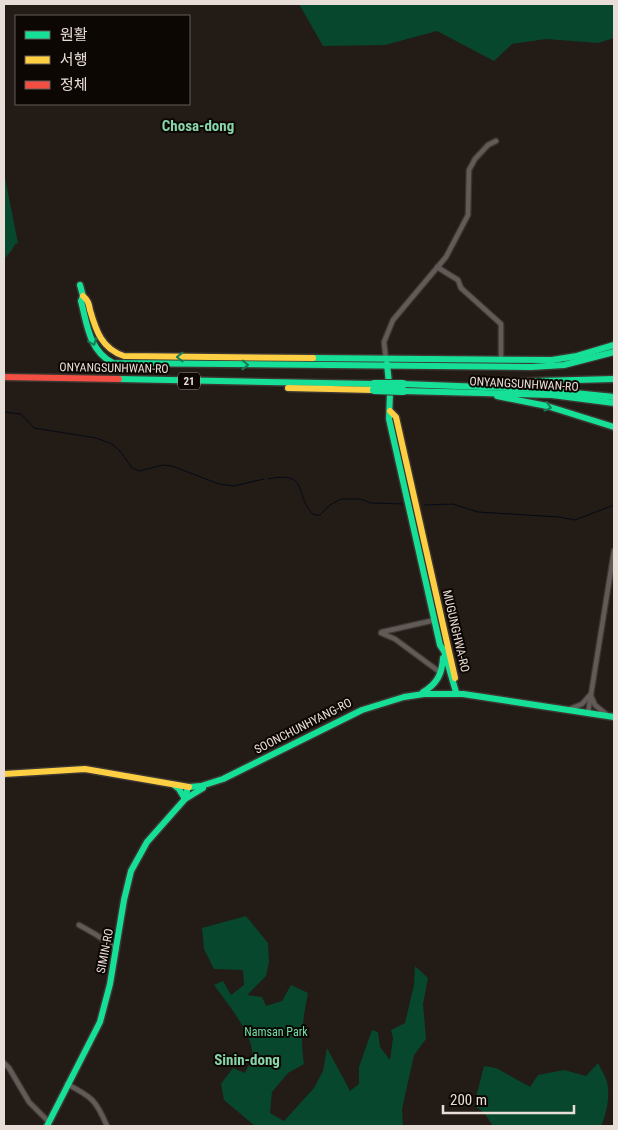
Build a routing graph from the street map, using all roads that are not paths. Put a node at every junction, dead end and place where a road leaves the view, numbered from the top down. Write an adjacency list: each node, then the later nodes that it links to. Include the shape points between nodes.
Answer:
1 (496, 141): 2 (street, via 475,158 469,170 468,215)
2 (438, 267): 6 (street, via 458,280 461,288 501,324); 7 (street, via 393,320 384,342)
3 (80, 285): 7 (main road, via 81,301 96,350 113,363)
4 (614, 345): 6 (main road, via 564,358)
5 (614, 352): 7 (main road, via 547,367)
6 (501, 360): 7 (main road)
7 (387, 363): 19 (main road, MUGUNGHWA-RO, via 389,419)
8 (4, 377): 12 (main road, ONYANGSUNHWAN-RO / 21)
9 (614, 379): 11 (main road)
10 (4, 382): 12 (main road, ONYANGSUNHWAN-RO / 21)
11 (465, 385): 13 (main road, ONYANGSUNHWAN-RO / 21); 15 (main road, ONYANGSUNHWAN-RO / 21)
12 (374, 387): 13 (main road, 21, bridge)
13 (403, 388): 14 (main road, ONYANGSUNHWAN-RO / 21)
14 (483, 392): 16 (main road, ONYANGSUNHWAN-RO / 21, via 552,395); 17 (main road, one-way to 17, via 547,406)
15 (614, 397)
16 (614, 403)
17 (614, 427)
18 (614, 551): 24 (street)
19 (438, 620): 20 (main road, MUGUNGHWA-RO); 21 (street, via 381,633 395,639); 22 (main road, MUGUNGHWA-RO)
20 (440, 645): 21 (main road); 22 (main road, MUGUNGHWA-RO)
21 (441, 673): 23 (main road, via 435,684)
22 (456, 692): 23 (main road, SOONCHUNHYANG-RO); 25 (main road, SOONCHUNHYANG-RO)
23 (418, 694): 30 (main road, SOONCHUNHYANG-RO, via 383,701)
24 (591, 694): 25 (street, via 576,708); 26 (street); 27 (street, via 595,705)
25 (566, 709): 26 (main road, SOONCHUNHYANG-RO)
26 (588, 713): 27 (main road, SOONCHUNHYANG-RO)
27 (612, 717)
28 (4, 774): 29 (main road, SOONCHUNHYANG-RO, via 84,769)
29 (173, 784): 31 (main road, SOONCHUNHYANG-RO); 32 (main road)
30 (208, 784): 31 (main road, SOONCHUNHYANG-RO); 32 (main road)
31 (188, 787): 32 (main road, SIMIN-RO)
32 (185, 799): 34 (main road, SIMIN-RO, via 148,842 136,862 127,885)
33 (79, 925): 34 (street)
34 (117, 949): 36 (main road, SIMIN-RO, via 100,1022)
35 (4, 1063): 37 (street, via 29,1102)
36 (67, 1084): 37 (main road, SIMIN-RO); 38 (street, via 95,1101)
37 (48, 1124)
38 (107, 1126)

